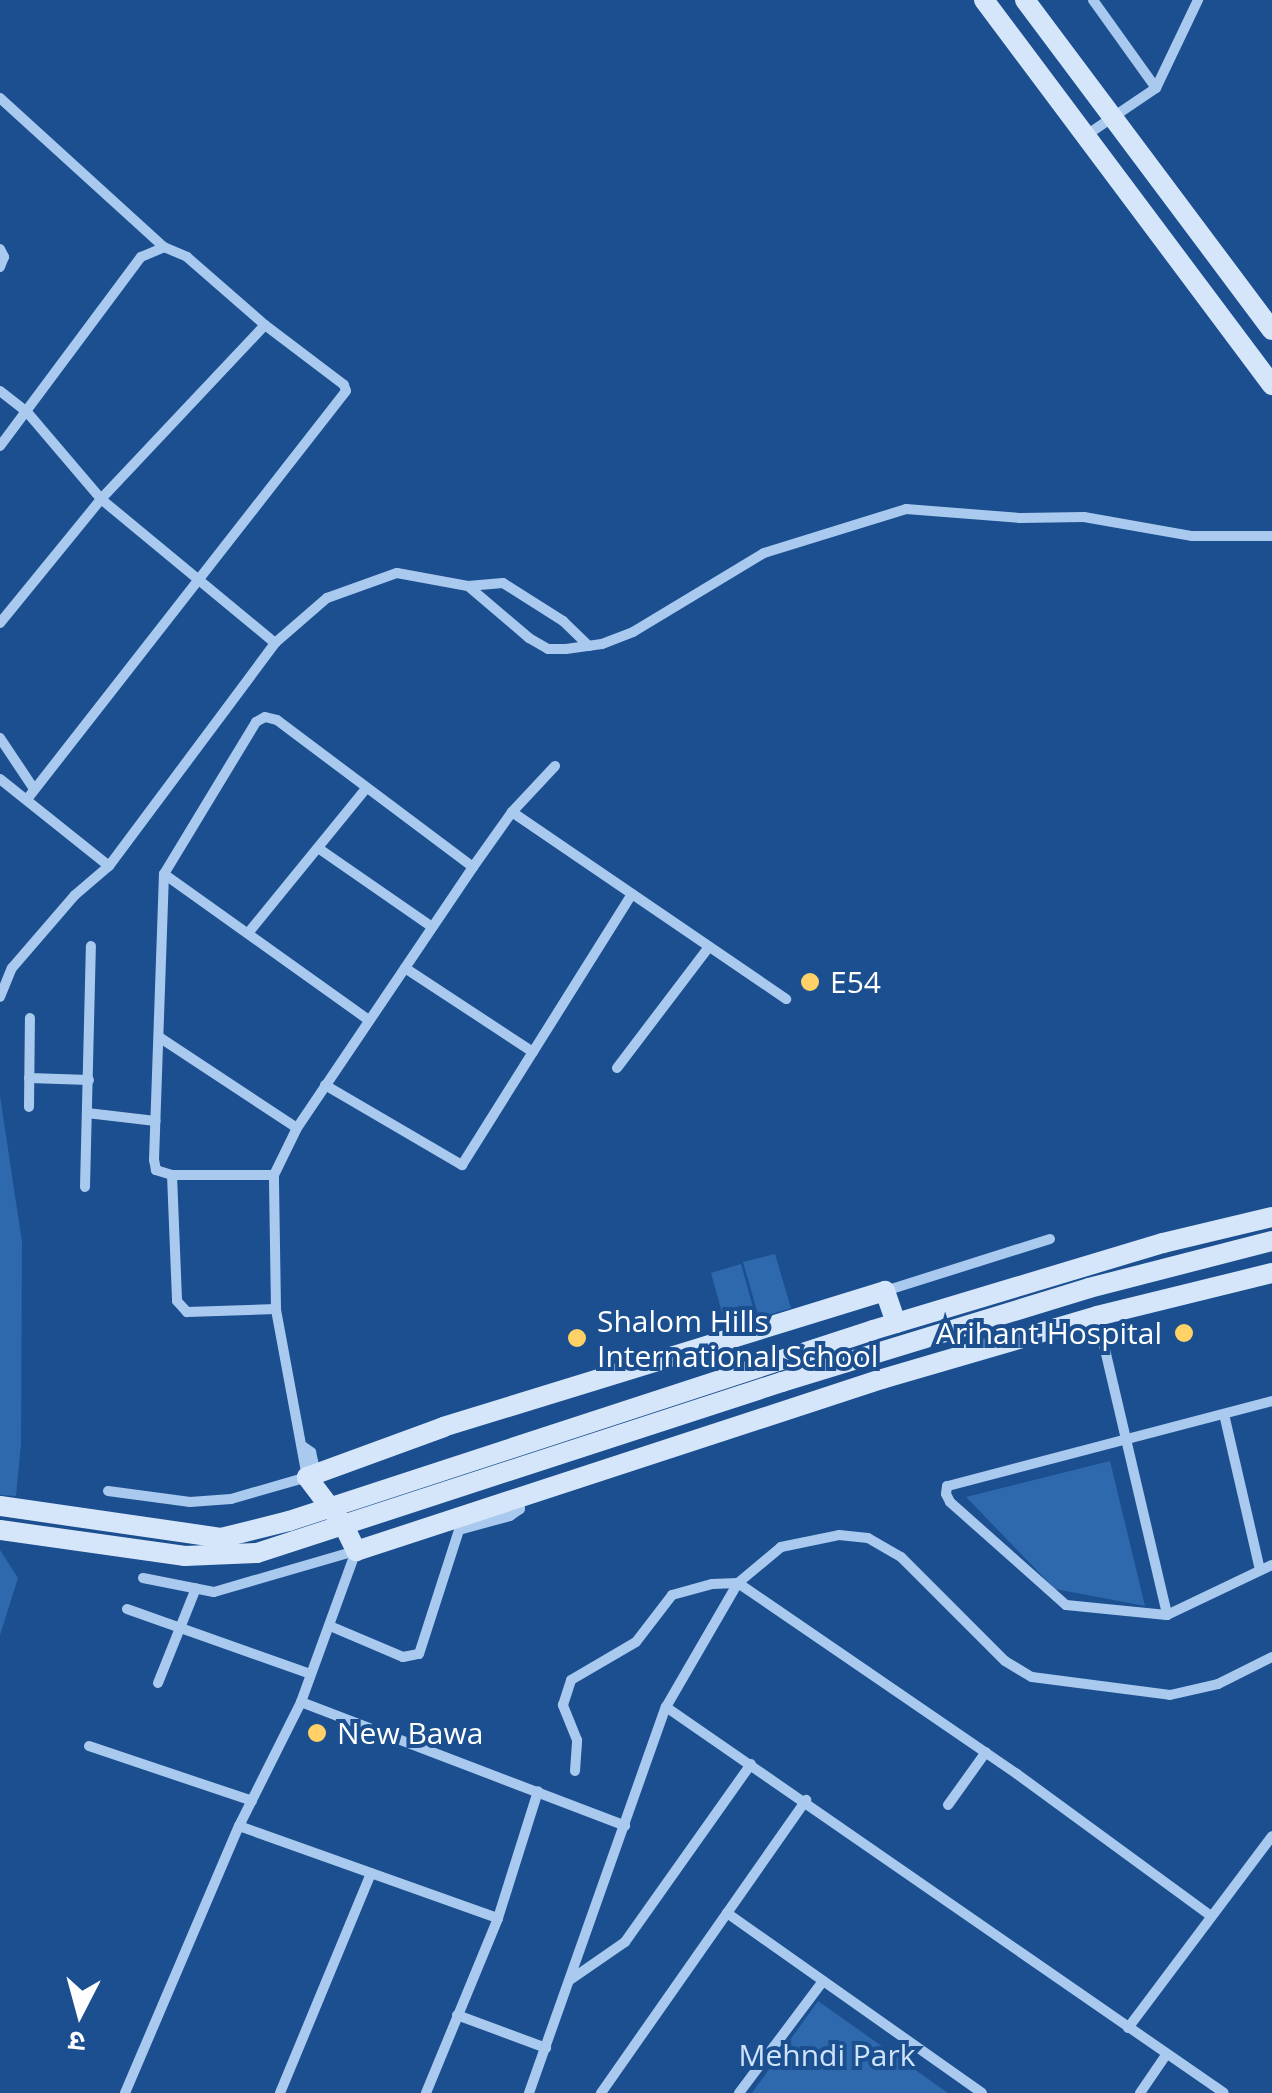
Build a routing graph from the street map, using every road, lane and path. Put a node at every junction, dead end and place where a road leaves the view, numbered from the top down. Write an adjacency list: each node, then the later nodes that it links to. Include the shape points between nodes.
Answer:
1 (984, 0): 8 (main road)
2 (1025, 0): 7 (main road)
3 (1093, 0): 5 (street)
4 (1198, 0): 5 (street)
5 (1156, 88): 7 (street)
6 (0, 98): 9 (street)
7 (1113, 118): 8 (street); 13 (main road)
8 (1084, 136): 14 (main road)
9 (164, 247): 12 (street, via 187,257); 16 (street, via 141,257)
10 (0, 249): 11 (street)
11 (0, 267)
12 (265, 325): 18 (street); 20 (street, via 346,391)
13 (1272, 330)
14 (1272, 385)
15 (0, 390): 16 (street)
16 (27, 412): 17 (street); 18 (street)
17 (0, 446)
18 (101, 499): 20 (street); 22 (street)
19 (1272, 536): 24 (street, via 1192,536 1084,517 906,508 764,553 633,632)
20 (194, 580): 23 (street); 29 (street)
21 (468, 586): 23 (street, via 397,572 327,598); 24 (street, via 504,583); 24 (street, via 548,649)
22 (0, 623)
23 (275, 643): 32 (street)
24 (589, 646)
25 (0, 738): 29 (street)
26 (555, 766): 30 (street)
27 (0, 779): 29 (street)
28 (365, 790): 31 (street); 33 (street); 34 (street, via 266,717 256,722)
29 (31, 794): 32 (street)
30 (512, 812): 33 (street); 35 (street)
31 (318, 848): 36 (street); 37 (street)
32 (109, 866): 41 (street, via 74,895 12,968)
33 (472, 867): 36 (street)
34 (164, 874): 37 (street); 45 (street)
35 (632, 894): 39 (street); 46 (street)
36 (432, 927): 40 (street)
37 (249, 932): 44 (street)
38 (91, 946): 49 (street)
39 (708, 946): 42 (street); 47 (street)
40 (404, 968): 44 (street); 46 (street)
41 (0, 997)
42 (786, 999)
43 (30, 1018): 48 (street)
44 (370, 1020): 50 (street)
45 (158, 1037): 53 (street); 54 (street)
46 (532, 1052): 50 (street, via 462,1165)
47 (617, 1068)
48 (30, 1078): 49 (street); 51 (street)
49 (89, 1080): 52 (street)
50 (325, 1085): 54 (street)
51 (30, 1108)
52 (87, 1112): 53 (street); 57 (street)
53 (156, 1121): 55 (street, via 156,1170)
54 (297, 1128): 56 (street)
55 (172, 1175): 56 (street); 64 (street, via 177,1301 187,1312)
56 (274, 1175): 64 (street)
57 (85, 1187)
58 (1272, 1216): 66 (main road)
59 (1050, 1239): 63 (street)
60 (1272, 1241): 62 (main road)
61 (1272, 1273): 65 (main road)
62 (1089, 1288): 65 (street); 75 (main road)
63 (885, 1291): 66 (main road); 70 (main road, via 444,1427)
64 (276, 1309): 70 (street)
65 (1098, 1320): 69 (street); 72 (main road, via 882,1379)
66 (896, 1323): 74 (main road)
67 (1272, 1401): 68 (street)
68 (1224, 1414): 69 (street); 79 (street)
69 (1125, 1442): 84 (street); 84 (street, via 947,1486 946,1494 1056,1600)
70 (312, 1476): 71 (street, via 231,1500); 74 (main road)
71 (108, 1491)
72 (519, 1498): 77 (main road); 85 (street, via 520,1509 510,1516 459,1530 419,1654 403,1657)
73 (0, 1506): 74 (main road, via 221,1538)
74 (330, 1507): 75 (main road)
75 (344, 1526): 76 (main road, via 228,1557); 77 (main road)
76 (0, 1530)
77 (356, 1550): 82 (street, via 234,1588); 85 (street)
78 (1272, 1564): 79 (street)
79 (1260, 1570): 84 (street)
80 (143, 1578): 82 (street)
81 (738, 1583): 87 (street, via 781,1547 840,1535 868,1538 902,1557 1005,1662 1032,1677 1170,1695 1218,1684); 91 (street); 93 (street); 95 (street, via 672,1596 636,1642 572,1680 563,1705 577,1740)
82 (196, 1588): 86 (street)
83 (127, 1609): 86 (street)
84 (1167, 1615)
85 (330, 1626): 88 (street)
86 (180, 1628): 88 (street); 89 (street)
87 (1272, 1657)
88 (310, 1674): 90 (street)
89 (158, 1683)
90 (301, 1702): 96 (street); 98 (street)
91 (666, 1706): 94 (street); 101 (street)
92 (89, 1746): 98 (street)
93 (986, 1752): 99 (street); 105 (street)
94 (752, 1764): 97 (street); 108 (street, via 625,1942)
95 (575, 1772)
96 (538, 1791): 101 (street); 106 (street)
97 (806, 1800): 104 (street); 110 (street)
98 (252, 1801): 100 (street)
99 (948, 1805)
100 (240, 1826): 103 (street); 113 (street)
101 (625, 1826): 108 (street)
102 (1272, 1836): 105 (street)
103 (371, 1873): 106 (street); 114 (street)
104 (727, 1913): 107 (street); 117 (street)
105 (1212, 1916): 110 (street)
106 (498, 1918): 109 (street)
107 (823, 1980): 118 (street); 119 (street)
108 (570, 1981): 111 (street)
109 (457, 2015): 111 (street); 115 (street)
110 (1128, 2028): 112 (street)
111 (546, 2048): 116 (street)
112 (1166, 2054): 120 (street); 121 (street)
113 (124, 2093)
114 (280, 2093)
115 (426, 2093)
116 (529, 2093)
117 (601, 2093)
118 (739, 2093)
119 (982, 2093)
120 (1140, 2093)
121 (1224, 2093)

